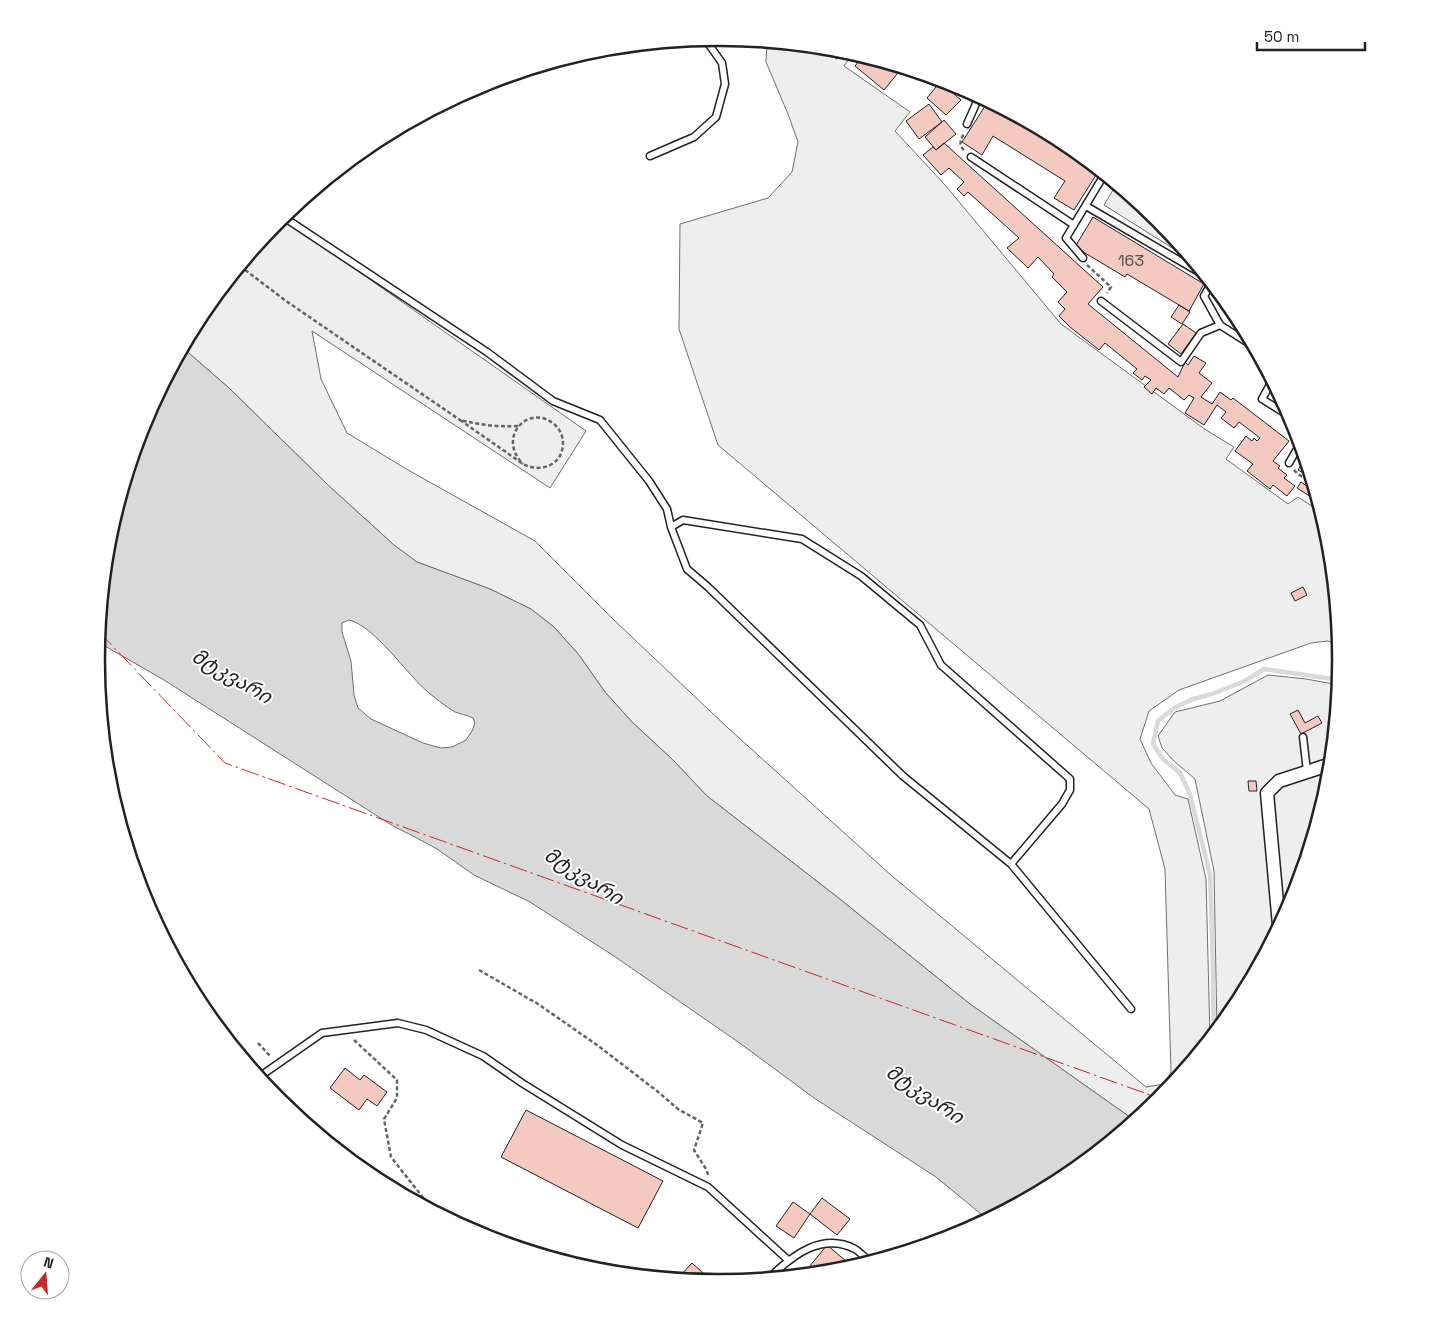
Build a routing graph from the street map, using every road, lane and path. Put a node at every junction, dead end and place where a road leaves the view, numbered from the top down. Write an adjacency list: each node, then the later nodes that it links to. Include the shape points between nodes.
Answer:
1 (711, 46): 4 (lane, via 722,63 725,84 716,117 694,137)
2 (976, 104): 3 (lane)
3 (967, 124): 5 (path, via 960,141)
4 (650, 156)
5 (971, 157): 9 (lane)
6 (1101, 180): 7 (lane)
7 (1086, 206): 9 (lane); 11 (lane)
8 (290, 221): 25 (lane, via 487,352 553,401 600,420 649,481 666,509)
9 (1074, 225): 10 (lane, via 1066,238)
10 (1083, 258): 14 (path, via 1084,263 1111,287)
11 (1189, 266)
12 (245, 270): 19 (path)
13 (1208, 290): 15 (lane, via 1204,296)
14 (1101, 300): 15 (lane, via 1181,362 1201,333)
15 (1220, 325): 16 (lane)
16 (1241, 338)
17 (1268, 388): 18 (lane, via 1262,399)
18 (1279, 409)
19 (460, 420): 20 (path, via 485,426); 23 (path)
20 (518, 426): 23 (path, via 512,442 513,450); 23 (path, via 532,418 549,420 561,432 563,440 560,456 554,463 538,469)
21 (1296, 451): 22 (lane)
22 (1289, 462): 24 (path)
23 (523, 464)
24 (1304, 478)
25 (671, 527): 29 (lane, via 687,569 903,776); 29 (lane, via 683,520 802,539 860,576 920,625 941,665 1070,779 1070,790 1062,804)
26 (1303, 738): 28 (lane)
27 (1322, 767): 28 (street)
28 (1307, 771): 30 (street, via 1279,781 1267,793)
29 (1011, 864): 32 (lane)
30 (1278, 912)
31 (479, 970): 37 (path, via 538,1004 678,1109 703,1123 694,1150 706,1169 710,1182)
32 (1132, 1009)
33 (344, 1030): 35 (lane, via 322,1034); 37 (lane, via 398,1023 426,1030 483,1056 622,1145); 38 (path, via 397,1080 397,1098 384,1119 391,1157)
34 (258, 1043): 35 (path)
35 (278, 1064): 36 (lane)
36 (265, 1073)
37 (708, 1187): 40 (lane)
38 (423, 1198)
39 (863, 1256): 40 (lane, via 834,1242 819,1244)
40 (788, 1260): 41 (lane)
41 (777, 1270)

